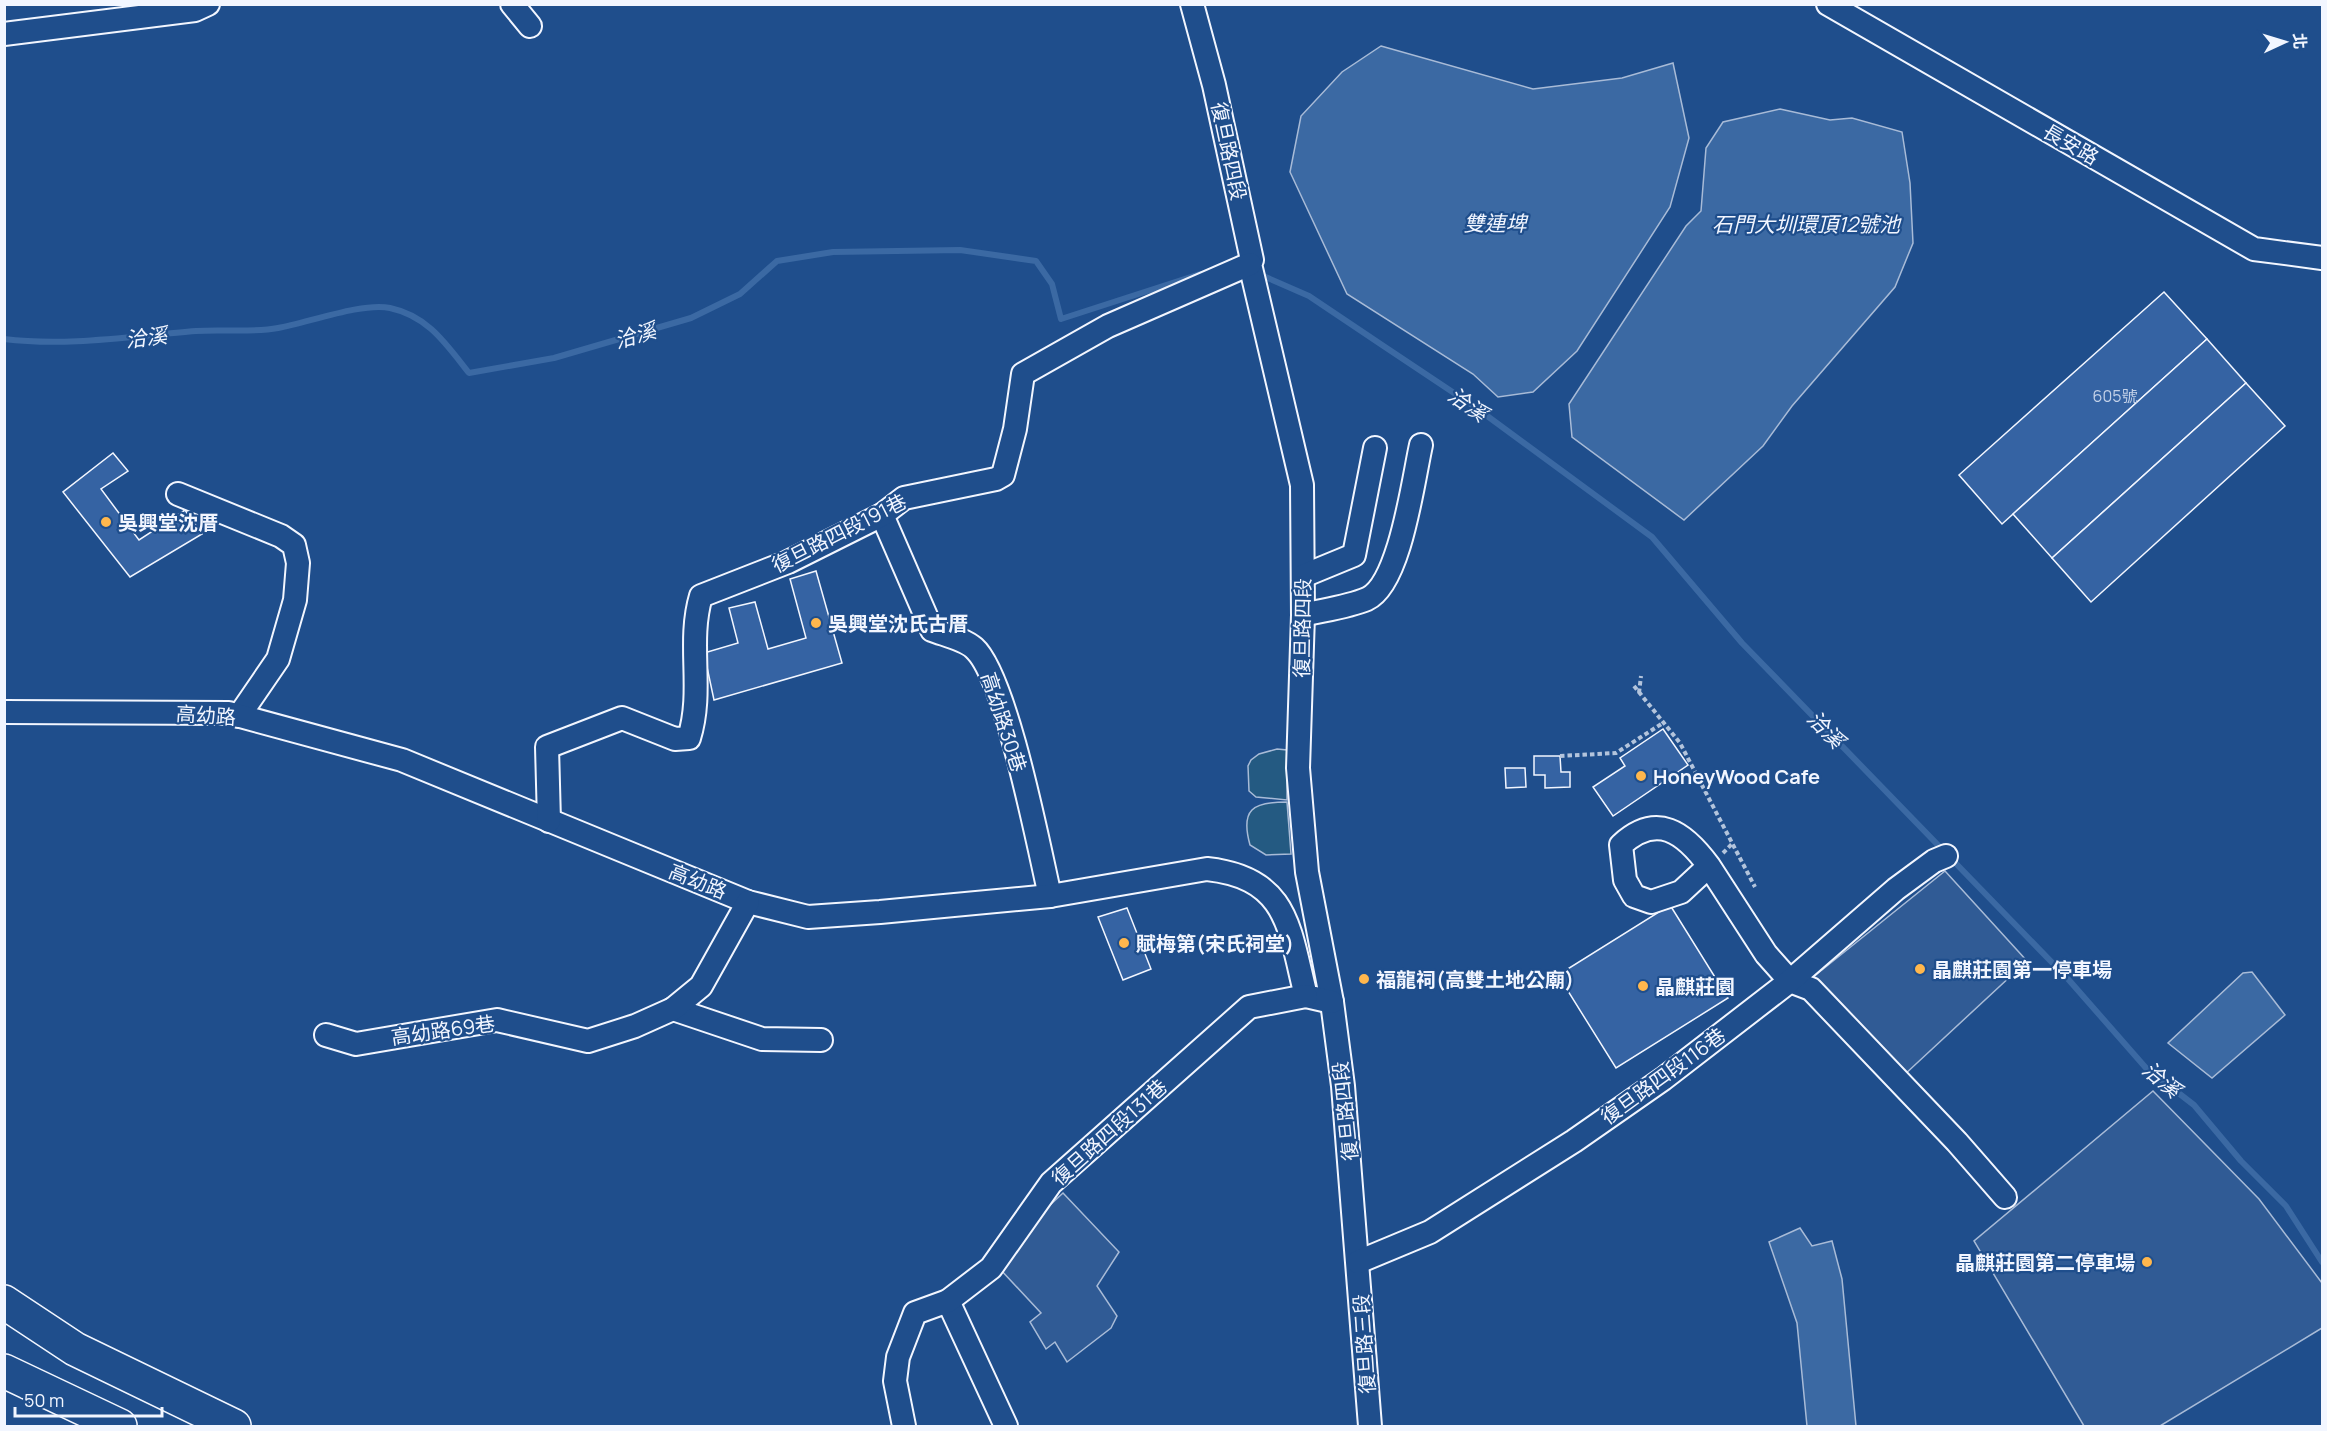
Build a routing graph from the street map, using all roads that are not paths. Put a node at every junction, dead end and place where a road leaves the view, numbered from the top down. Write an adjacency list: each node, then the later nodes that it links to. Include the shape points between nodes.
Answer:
1 (208, 4): 6 (street, via 195,10)
2 (512, 4): 5 (street)
3 (1192, 4): 8 (street, 復旦路四段, via 1214,85)
4 (1828, 4): 7 (street, 長安路, via 2254,249)
5 (530, 26)
6 (4, 34)
7 (2322, 258)
8 (1251, 262): 12 (street, 復旦路四段191巷, via 1108,326 1023,374 1003,475 904,498); 13 (street, 復旦路四段, via 1302,485)
9 (1420, 445): 14 (street, via 1395,560 1386,583 1368,599)
10 (1375, 448): 13 (street, via 1354,555)
11 (178, 494): 16 (street, via 281,536 294,545 298,563 296,600 278,659)
12 (882, 515): 17 (street, 復旦路四段191巷, via 788,562 702,596 695,615 696,715 689,738 675,739 622,718 547,747); 20 (street, 高幼路30巷, via 932,630 973,647 996,683)
13 (1303, 576): 14 (street, 復旦路四段)
14 (1304, 615): 24 (street, 復旦路四段, via 1298,768 1307,872)
15 (4, 712): 16 (street, 高幼路)
16 (239, 716): 17 (street, 高幼路, via 402,760)
17 (549, 821): 21 (street, 高幼路)
18 (1946, 856): 22 (street, 復旦路四段116巷, via 1896,889)
19 (1709, 866): 22 (street, via 1766,954)
20 (1050, 896): 21 (street, 高幼路, via 808,916); 23 (street, 高幼路, via 1207,869 1242,875 1267,891 1286,919)
21 (748, 902): 25 (street, 高幼路69巷, via 701,986)
22 (1790, 981): 28 (street, via 1811,989); 29 (street, 復旦路四段116巷, via 1664,1079 1574,1141 1430,1232)
23 (1306, 996): 24 (street); 30 (street, 復旦路四段131巷, via 1249,1007 1051,1183 992,1269)
24 (1332, 1002): 29 (street, 復旦路四段)
25 (673, 1009): 26 (street, 高幼路69巷, via 588,1041 497,1020 356,1044); 27 (street, via 762,1039)
26 (326, 1035)
27 (821, 1040)
28 (2005, 1197)
29 (1358, 1262): 39 (street, 復旦路三段)
30 (948, 1301): 37 (street, 復旦路四段131巷, via 915,1313 898,1357 896,1381); 38 (street)
31 (4, 1302): 36 (highway, via 75,1349)
32 (4, 1353): 34 (highway)
33 (4, 1371): 34 (highway)
34 (70, 1402): 35 (highway)
35 (120, 1426)
36 (234, 1426)
37 (904, 1426)
38 (1006, 1426)
39 (1370, 1426)

